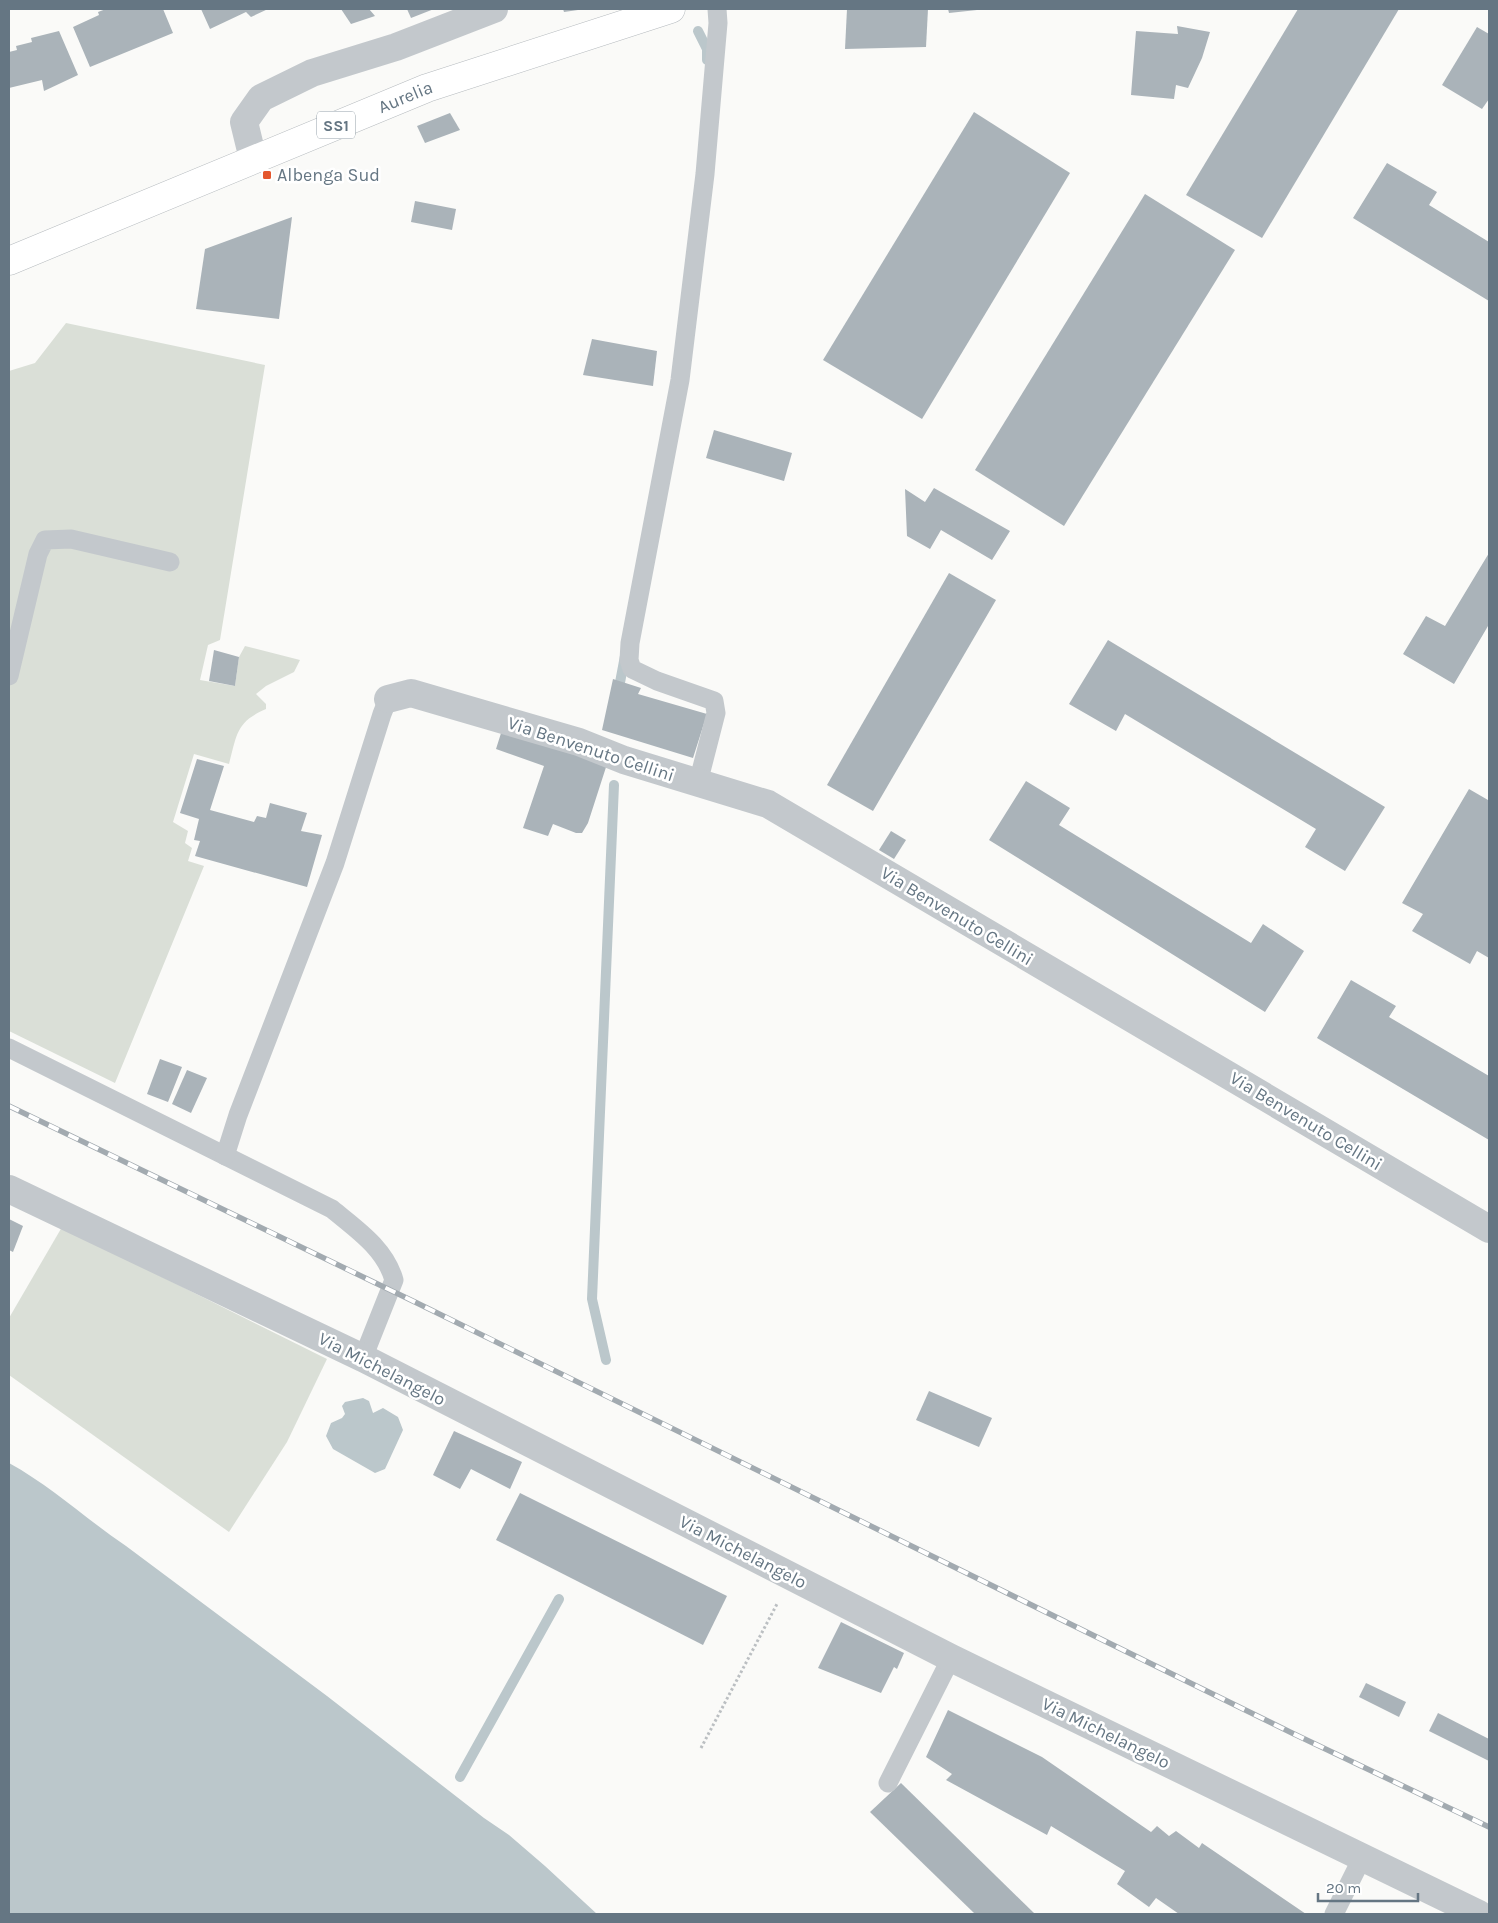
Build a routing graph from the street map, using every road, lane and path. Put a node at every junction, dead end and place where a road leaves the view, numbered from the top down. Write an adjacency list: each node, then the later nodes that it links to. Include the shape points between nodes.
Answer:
1 (494, 9): 4 (street, via 396,47 312,73 262,98 244,122)
2 (671, 9): 4 (main road, Aurelia / SS1, via 427,88)
3 (717, 9): 9 (lane, via 705,174 680,380 629,652 632,669 714,701 716,713)
4 (253, 159): 5 (main road, Aurelia / SS1)
5 (9, 261)
6 (170, 562): 7 (lane, via 71,539 45,540 38,554)
7 (9, 676)
8 (388, 699): 9 (street, Via Benvenuto Cellini, via 411,693 579,742); 11 (lane, via 335,864)
9 (698, 783): 13 (street, Via Benvenuto Cellini, via 768,804)
10 (9, 1048): 11 (lane)
11 (225, 1156): 14 (lane, via 332,1209 368,1239 390,1266 394,1280)
12 (9, 1188): 14 (street, Via Michelangelo)
13 (1489, 1229)
14 (363, 1358): 15 (street, Via Michelangelo)
15 (791, 1577): 16 (street, Via Michelangelo); 17 (path)
16 (945, 1655): 18 (lane); 19 (street, Via Michelangelo)
17 (701, 1748)
18 (888, 1783)
19 (1362, 1858): 20 (lane); 21 (street, Via Michelangelo)
20 (1334, 1914)
21 (1479, 1914)

